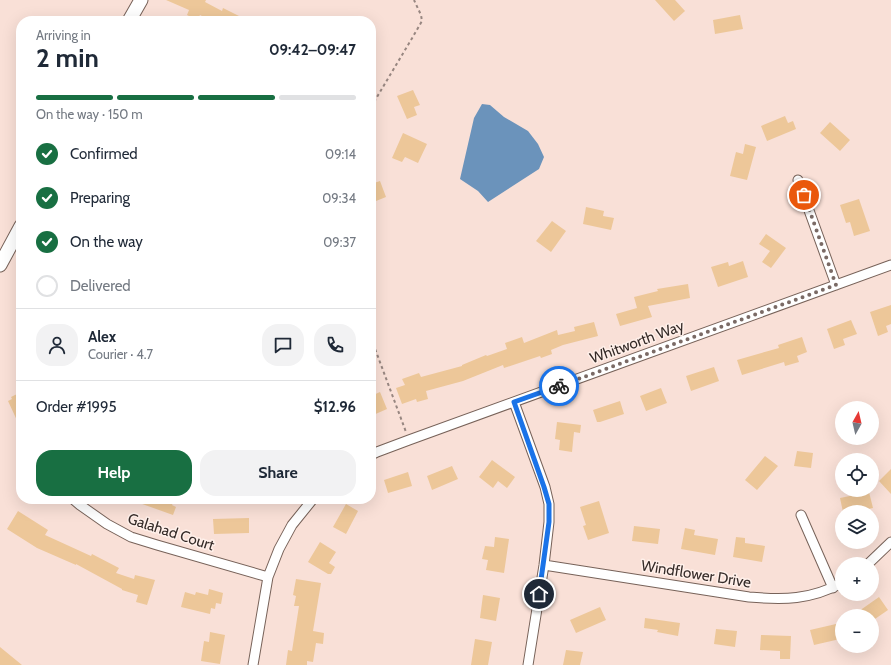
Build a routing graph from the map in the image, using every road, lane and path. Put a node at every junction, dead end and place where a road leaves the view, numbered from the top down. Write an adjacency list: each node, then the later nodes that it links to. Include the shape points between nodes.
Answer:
1 (140, 0): 3 (street)
2 (414, 0): 4 (path, via 422,21)
3 (132, 16)
4 (376, 99)
5 (798, 180): 9 (street)
6 (16, 235): 7 (street)
7 (0, 265)
8 (891, 265): 9 (street, Whitworth Way)
9 (836, 285): 11 (street, Whitworth Way)
10 (376, 351): 12 (path)
11 (514, 402): 12 (street, Whitworth Way); 19 (street, via 549,504)
12 (409, 440): 13 (street, Whitworth Way)
13 (376, 452)
14 (79, 504): 20 (street, Galahad Court, via 107,524 131,536)
15 (309, 504): 20 (street, via 292,525)
16 (801, 516): 21 (street)
17 (891, 542): 18 (street)
18 (875, 557)
19 (544, 565): 21 (street, Windflower Drive, via 773,599 792,599); 23 (street)
20 (268, 577): 22 (street)
21 (833, 588)
22 (253, 665)
23 (528, 665)

